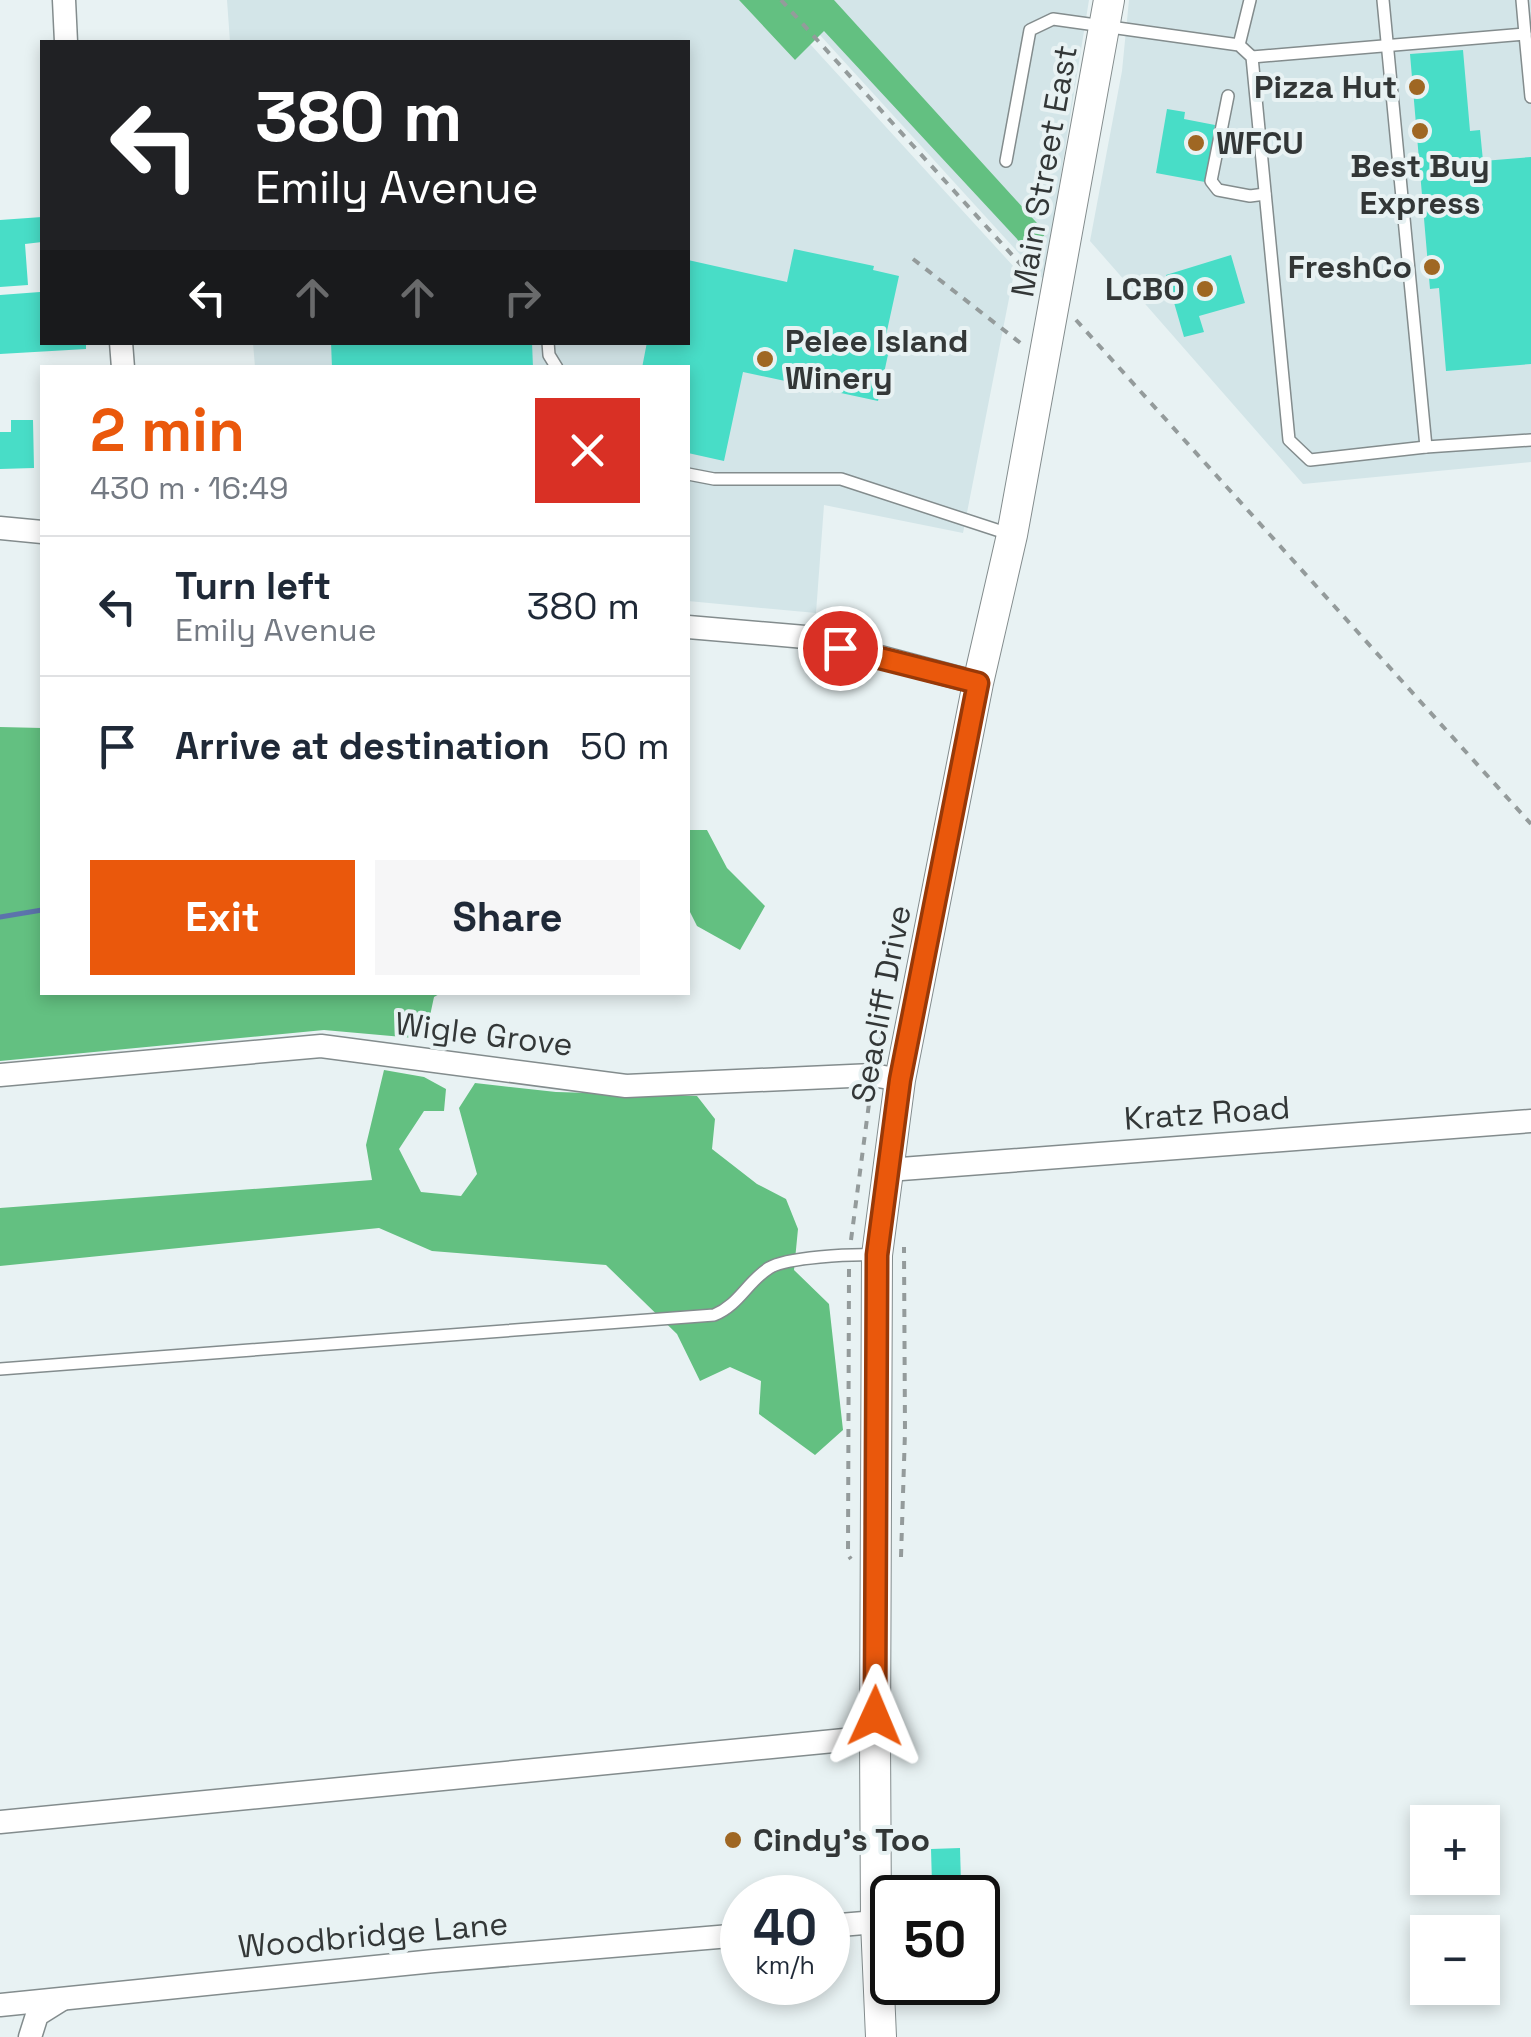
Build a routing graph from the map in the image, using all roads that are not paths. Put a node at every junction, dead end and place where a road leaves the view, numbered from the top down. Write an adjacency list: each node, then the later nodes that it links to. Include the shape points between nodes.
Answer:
1 (64, 0): 7 (street)
2 (1250, 0): 9 (lane)
3 (1383, 0): 8 (lane)
4 (1522, 0): 6 (lane)
5 (1107, 13): 9 (lane); 13 (lane, via 1053,18 1030,30); 15 (main road, Main Street East)
6 (1525, 34): 8 (lane); 12 (lane)
7 (66, 40)
8 (1387, 44): 10 (lane); 17 (lane)
9 (1239, 46): 10 (lane)
10 (1252, 57): 14 (lane)
11 (1228, 96): 14 (lane, via 1211,181 1218,190)
12 (1531, 97)
13 (1006, 161)
14 (1266, 194): 17 (lane, via 1289,440 1310,460)
15 (1047, 353): 21 (main road, Seacliff Drive)
16 (1531, 440): 17 (lane)
17 (1426, 447)
18 (690, 474): 21 (lane, via 840,479)
19 (0, 528): 20 (street)
20 (40, 532)
21 (1012, 535): 23 (main road, Seacliff Drive)
22 (690, 627): 23 (street, via 806,637)
23 (978, 683): 25 (main road, Seacliff Drive)
24 (0, 1075): 25 (street, Wigle Grove, via 321,1046 626,1086 874,1075)
25 (900, 1080): 27 (main road, Seacliff Drive)
26 (1531, 1121): 27 (street, Kratz Road)
27 (888, 1170): 28 (main road, Seacliff Drive)
28 (877, 1255): 29 (lane, via 778,1264 714,1315); 30 (main road, Seacliff Drive)
29 (0, 1368)
30 (874, 1737): 31 (street); 32 (main road, Seacliff Drive)
31 (0, 1822)
32 (875, 1875)
33 (720, 1938): 34 (street, Woodbridge Lane)
34 (62, 1999): 35 (street, Woodbridge Lane); 37 (street, via 37,2015)
35 (0, 2005)
36 (880, 2005): 38 (main road, Seacliff Drive)
37 (30, 2037)
38 (881, 2037)

